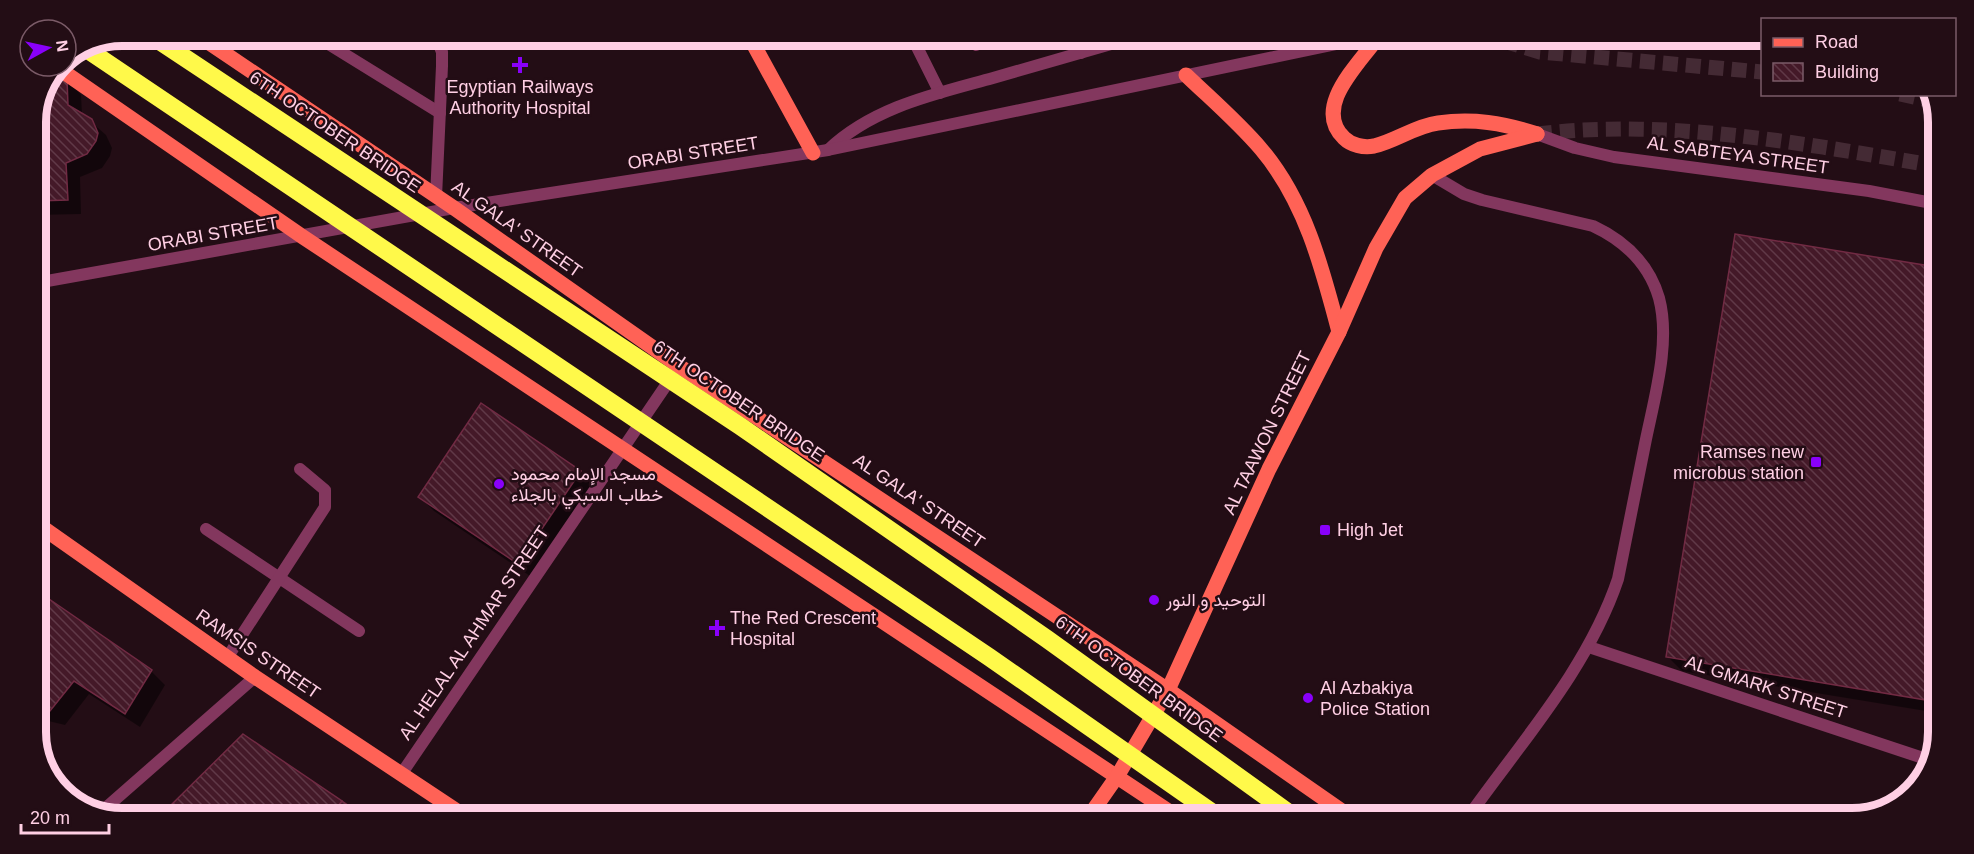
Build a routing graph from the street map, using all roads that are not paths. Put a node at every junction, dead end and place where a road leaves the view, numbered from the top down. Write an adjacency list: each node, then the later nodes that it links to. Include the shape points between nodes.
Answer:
1 (169, 47): 45 (highway, 6TH OCTOBER BRIDGE, bridge, via 740,426)
2 (215, 47): 20 (main road, AL GALA' STREET)
3 (333, 47): 16 (street)
4 (440, 47): 16 (street)
5 (756, 47): 18 (main road)
6 (917, 47): 15 (street)
7 (1078, 47): 12 (street)
8 (1101, 47): 12 (street)
9 (1318, 47): 13 (street, ORABI STREET)
10 (1371, 47): 17 (main road, via 1339,92 1332,111 1336,130 1350,144 1371,147 1435,123 1469,120 1504,124)
11 (92, 53): 44 (highway, bridge, via 989,657)
12 (1081, 53): 15 (street)
13 (1186, 75): 18 (street, ORABI STREET); 25 (main road, via 1262,150 1286,184 1321,262)
14 (72, 78): 23 (main road)
15 (940, 93): 18 (street, via 874,117)
16 (440, 113): 20 (street)
17 (1537, 134): 19 (main road, AL TAAWON STREET, via 1480,149); 21 (street, AL SABTEYA STREET, via 1614,157)
18 (820, 152): 22 (street, ORABI STREET)
19 (1432, 175): 25 (main road, AL TAAWON STREET, via 1405,198 1376,248); 33 (street, via 1464,194 1593,226 1635,255 1654,284 1659,300 1661,353 1618,579)
20 (436, 197): 22 (main road, AL GALA' STREET)
21 (1927, 202)
22 (454, 208): 23 (street, ORABI STREET); 26 (main road, AL GALA' STREET)
23 (303, 237): 24 (street, ORABI STREET); 27 (main road)
24 (47, 281)
25 (1339, 332): 36 (main road, AL TAAWON STREET, via 1269,469)
26 (679, 366): 27 (street, AL HELAL AL AHMAR STREET); 36 (main road, AL GALA' STREET)
27 (622, 449): 38 (street, AL HELAL AL AHMAR STREET); 39 (main road)
28 (300, 468): 31 (street, via 320,482 327,499)
29 (206, 529): 31 (street)
30 (47, 532): 34 (main road, RAMSIS STREET)
31 (279, 578): 32 (street); 34 (street)
32 (359, 631)
33 (1589, 647): 37 (street, AL GMARK STREET); 47 (street)
34 (227, 658): 35 (main road, RAMSIS STREET)
35 (255, 678): 38 (main road, RAMSIS STREET); 40 (street)
36 (1168, 690): 39 (main road, AL TAAWON STREET); 46 (main road, AL GALA' STREET)
37 (1923, 758)
38 (402, 773): 41 (main road, RAMSIS STREET)
39 (1118, 775): 42 (main road, AL TAAWON STREET); 43 (main road)
40 (108, 806)
41 (453, 808)
42 (1095, 808)
43 (1165, 808)
44 (1206, 808)
45 (1282, 808)
46 (1338, 808)
47 (1474, 808)

